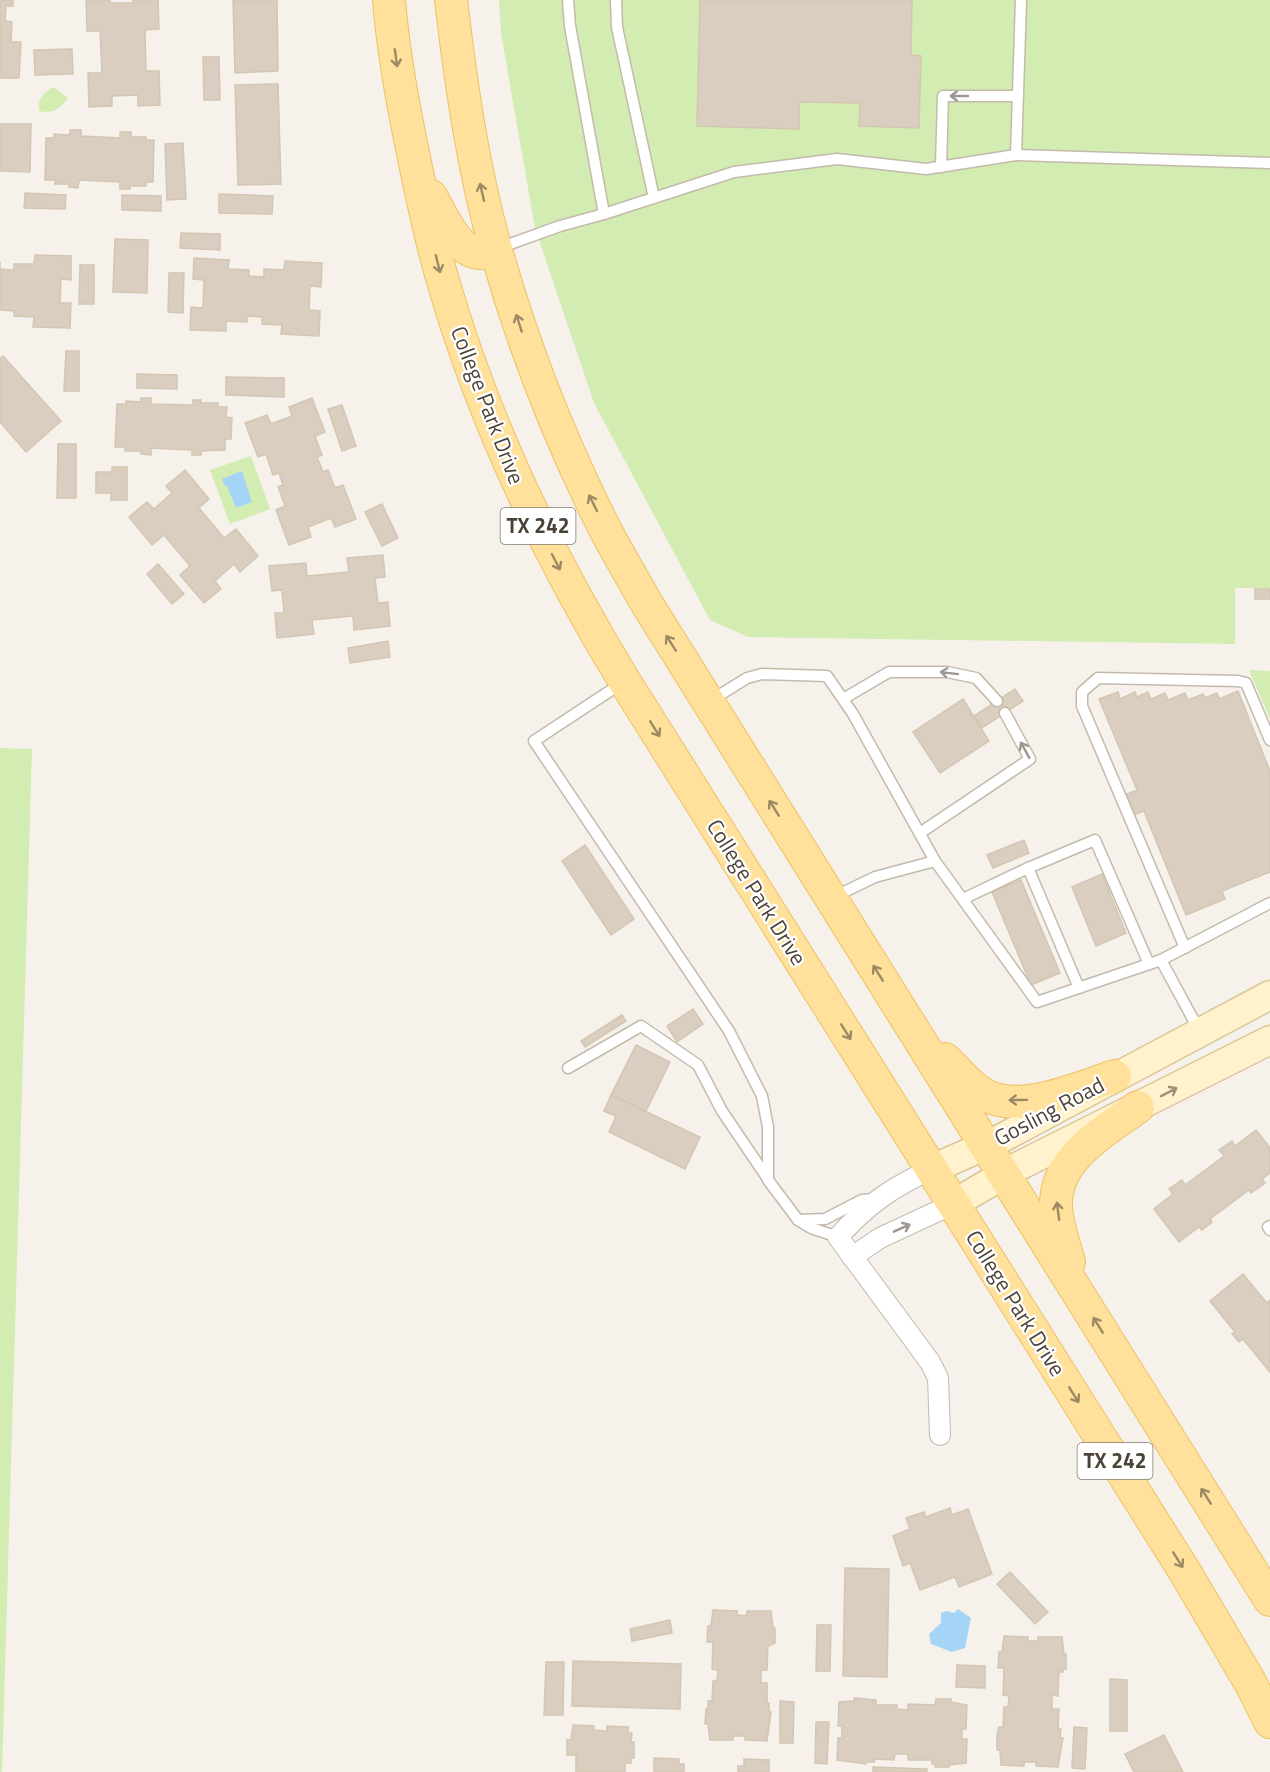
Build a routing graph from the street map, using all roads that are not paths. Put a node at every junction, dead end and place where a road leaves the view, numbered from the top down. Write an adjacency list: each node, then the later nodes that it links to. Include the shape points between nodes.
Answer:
1 (389, 0): 9 (main road, College Park Drive / TX 242, one-way to 9)
2 (451, 0): 13 (main road, TX 242, one-way to 2, via 459,71)
3 (568, 0): 12 (lane)
4 (616, 0): 11 (lane, via 617,27)
5 (1021, 0): 6 (lane)
6 (1018, 96): 7 (lane); 10 (lane, one-way to 10, via 943,96)
7 (1016, 155): 8 (lane); 10 (lane)
8 (1270, 163)
9 (416, 166): 13 (main road, via 462,244 482,253); 14 (main road, College Park Drive / TX 242, one-way to 14, via 443,281 485,406 540,532)
10 (942, 166): 11 (lane, via 926,169 837,159 734,172)
11 (654, 198): 12 (lane)
12 (604, 214): 13 (lane)
13 (496, 249): 17 (main road, TX 242, one-way to 13, via 605,530 571,459 541,387)
14 (625, 681): 38 (main road, College Park Drive / TX 242, one-way to 38); 40 (lane, via 534,741 729,1030 762,1096 768,1127)
15 (843, 699): 16 (lane, one-way to 15, via 976,678 947,672 889,672); 17 (lane, via 826,675 762,674 747,678); 20 (lane)
16 (997, 701)
17 (708, 702): 23 (main road, TX 242, one-way to 17)
18 (1005, 713): 20 (lane, one-way to 18, via 1030,759)
19 (1270, 740): 26 (lane, via 1246,684 1238,681 1098,678 1082,692 1082,706)
20 (920, 833): 21 (lane)
21 (935, 861): 23 (lane, via 875,877); 24 (lane)
22 (1028, 868): 24 (lane); 28 (lane, via 1095,840); 29 (lane)
23 (831, 898): 31 (main road, TX 242, one-way to 23)
24 (963, 899): 29 (lane, via 1037,1002)
25 (1270, 903): 26 (lane)
26 (1185, 948): 27 (lane)
27 (1161, 960): 28 (lane); 32 (lane)
28 (1149, 964): 29 (lane)
29 (1079, 988)
30 (1270, 995): 32 (main road, Gosling Road)
31 (909, 1023): 35 (main road, one-way to 31, via 1040,1099 993,1098 977,1089); 37 (main road, TX 242)
32 (1200, 1032): 35 (main road, Gosling Road)
33 (1270, 1040): 36 (main road, Gosling Road, one-way to 33)
34 (568, 1068): 40 (lane, via 641,1026 698,1065 722,1111)
35 (1115, 1076): 37 (main road, Gosling Road)
36 (1138, 1107): 39 (main road, Gosling Road); 46 (main road, one-way to 36, via 1056,1208 1057,1190 1079,1151)
37 (985, 1144): 38 (main road, Gosling Road); 39 (main road, TX 242)
38 (932, 1169): 41 (street, Gosling Road); 42 (main road, College Park Drive / TX 242)
39 (1004, 1174): 42 (main road, Gosling Road); 46 (main road, TX 242)
40 (768, 1180): 43 (lane)
41 (878, 1198): 43 (lane, via 862,1200 825,1218); 44 (street, Gosling Road)
42 (953, 1204): 45 (street, Gosling Road, one-way to 42, via 880,1238); 49 (main road, College Park Drive / TX 242, one-way to 49, via 1185,1572)
43 (798, 1220): 44 (lane)
44 (837, 1237): 45 (street)
45 (852, 1257): 47 (street, via 938,1378)
46 (1076, 1289): 48 (main road, TX 242, one-way to 46)
47 (940, 1436)
48 (1270, 1599)
49 (1270, 1722)

